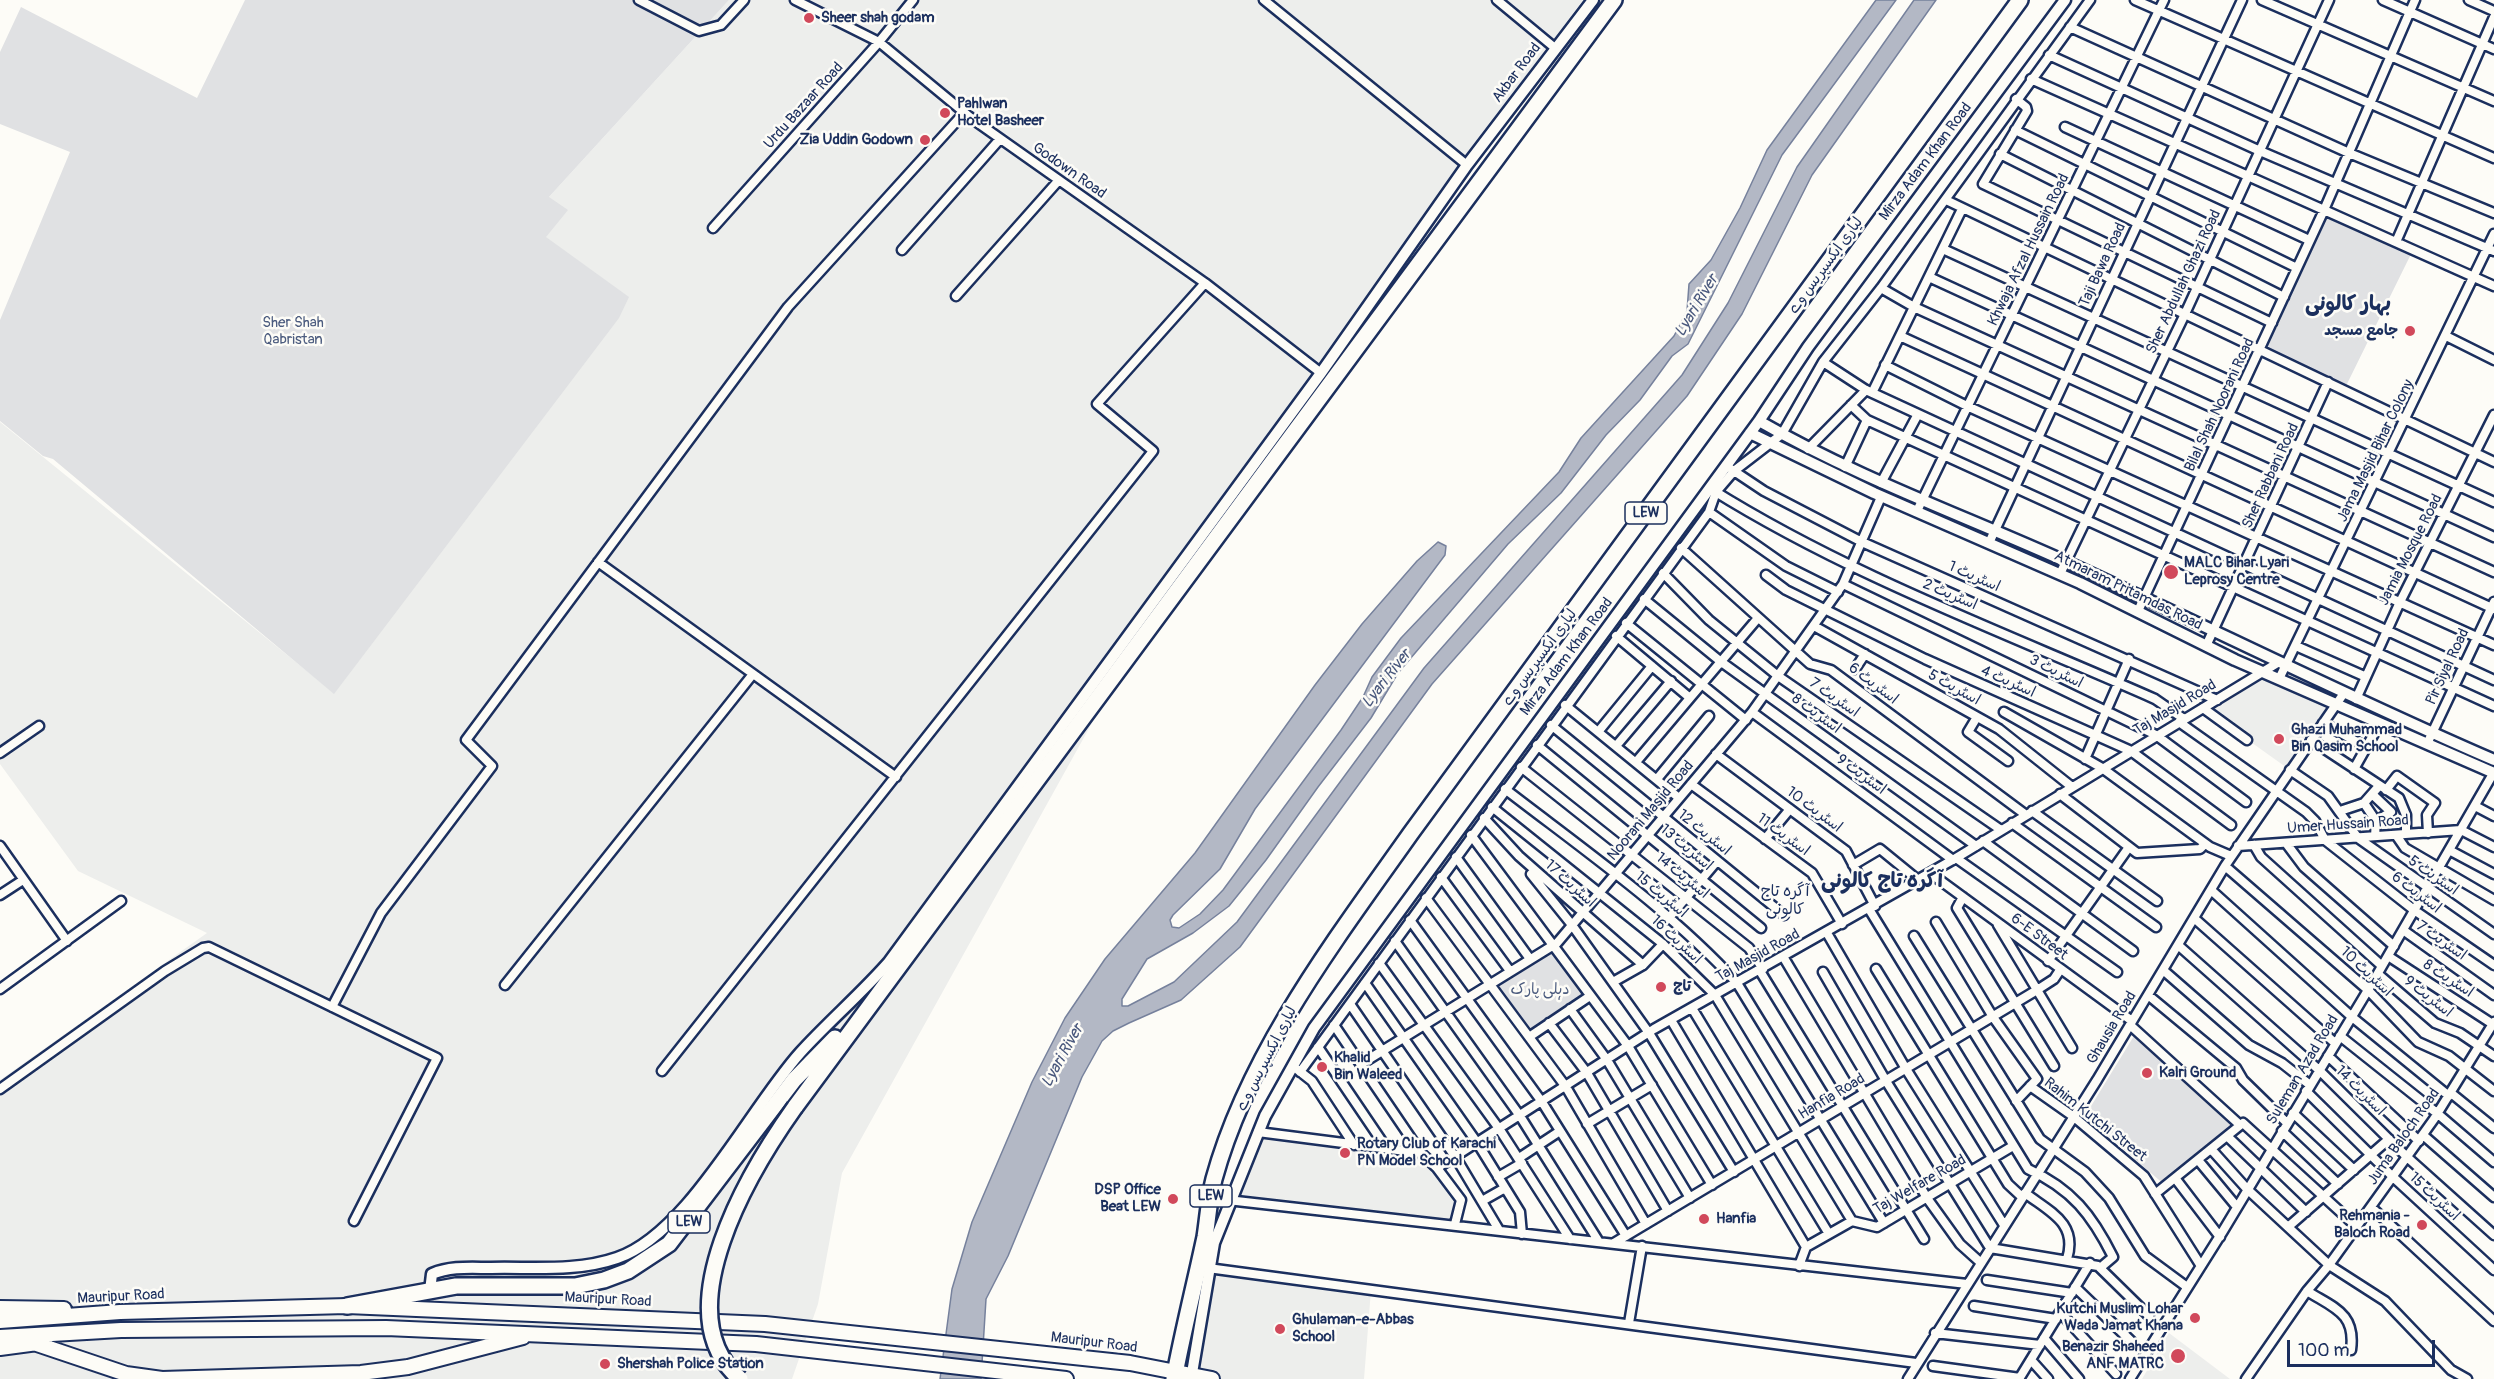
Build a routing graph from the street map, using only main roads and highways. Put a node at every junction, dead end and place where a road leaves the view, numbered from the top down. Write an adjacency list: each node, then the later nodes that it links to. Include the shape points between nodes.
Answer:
1 (1593, 0): 11 (main road, Akbar Road, via 1467,165 1321,373 889,962 799,1054 674,1221 620,1258 567,1267 454,1268 432,1274)
2 (1614, 0): 10 (highway, LEW)
3 (2020, 0): 21 (highway, لیاری ایکسپریس وے / LEW, via 1354,912 1292,1007 1256,1075 1220,1160)
4 (2065, 0): 5 (main road, Mirza Adam Khan Road, via 1808,347)
5 (1759, 421): 6 (main road, Mirza Adam Khan Road); 7 (main road, Atmaram Pritamdas Road, via 1845,467 2214,630)
6 (1750, 432): 7 (main road, Atmaram Pritamdas Road, via 2263,672 2380,723); 22 (main road, Mirza Adam Khan Road, via 1730,469 1638,587 1314,1028 1296,1069 1258,1132 1229,1200 1208,1269)
7 (2430, 739): 8 (main road, Atmaram Pritamdas Road); 9 (main road, Atmaram Pritamdas Road)
8 (2494, 760)
9 (2494, 773)
10 (869, 1004): 11 (highway, LEW, via 794,1080 686,1225 660,1251 628,1271 575,1286 456,1286); 23 (highway, LEW, bridge, via 769,1143 735,1207 710,1288 709,1320 726,1364)
11 (430, 1291): 12 (highway, LEW)
12 (347, 1306): 14 (highway, Mauripur Road); 21 (highway, Mauripur Road, via 796,1326 1130,1363)
13 (0, 1308): 14 (highway)
14 (120, 1312): 15 (highway, Mauripur Road)
15 (0, 1322)
16 (121, 1330): 17 (highway, Mauripur Road, via 386,1328); 18 (highway, Mauripur Road); 19 (highway)
17 (537, 1334): 19 (highway, via 408,1367 361,1373 162,1378 126,1374); 24 (highway, Mauripur Road, via 797,1348)
18 (0, 1337)
19 (37, 1344): 20 (highway)
20 (0, 1348)
21 (1175, 1376): 22 (highway, Mauripur Road)
22 (1191, 1377): 25 (highway, Mauripur Road)
23 (740, 1379)
24 (1065, 1379)
25 (1212, 1379)

